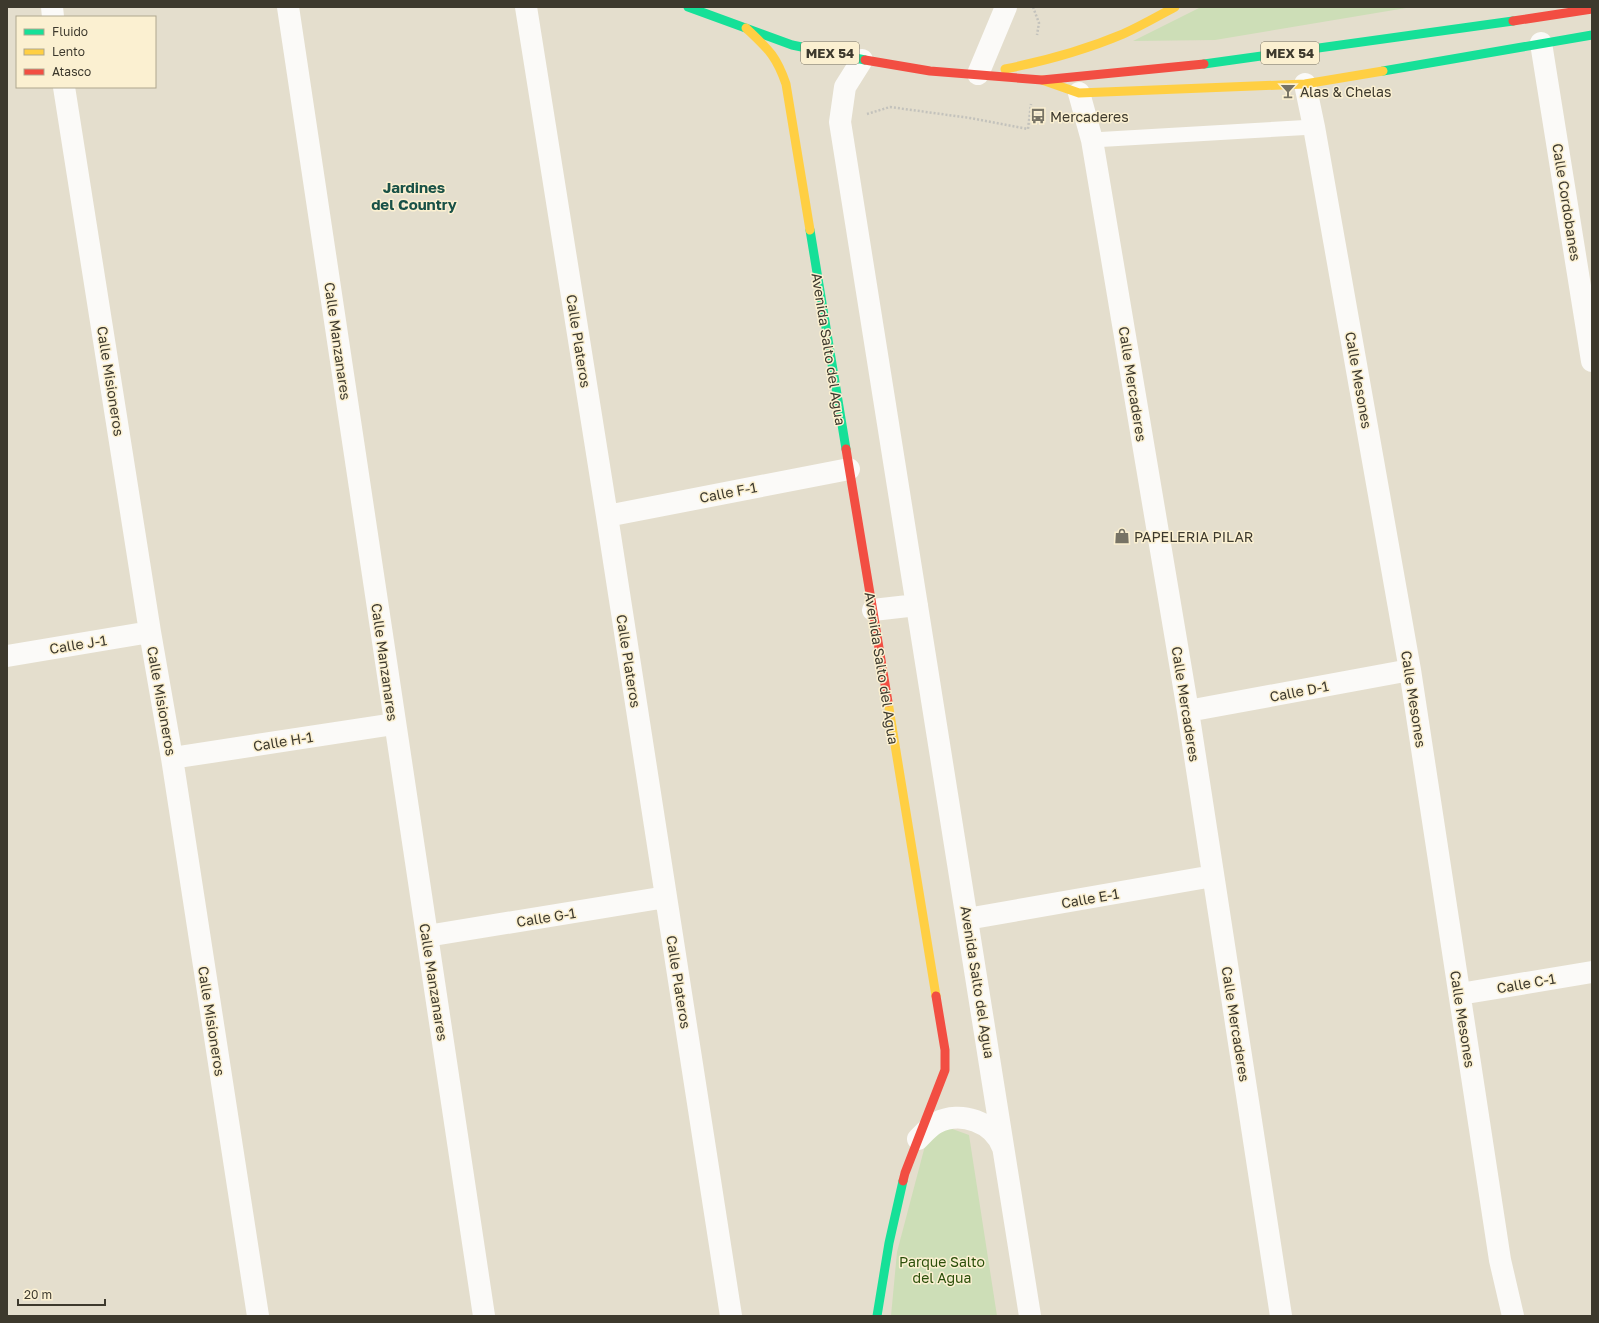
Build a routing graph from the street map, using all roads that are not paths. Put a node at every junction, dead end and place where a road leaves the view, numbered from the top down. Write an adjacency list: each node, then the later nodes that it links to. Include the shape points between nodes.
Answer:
1 (288, 7): 27 (street, Calle Manzanares)
2 (526, 7): 20 (street, Calle Plateros)
3 (688, 7): 7 (main road, MEX 54)
4 (1006, 7): 11 (street)
5 (1175, 7): 11 (main road, via 1122,34 1073,52 1032,64)
6 (1592, 9): 12 (main road, MEX 54, via 1403,38 1178,68)
7 (745, 28): 10 (main road, MEX 54, via 792,45); 19 (main road, Avenida Salto del Agua, via 769,49 779,64 786,84)
8 (1592, 35): 9 (main road, MEX 54)
9 (1541, 43): 13 (main road, MEX 54); 18 (street, Calle Cordobanes)
10 (862, 60): 11 (main road, MEX 54, via 930,71); 21 (street, Avenida Salto del Agua, via 846,87 840,122)
11 (978, 74): 12 (main road, MEX 54)
12 (1042, 80): 15 (main road, MEX 54)
13 (1305, 84): 15 (main road, MEX 54); 16 (street, Calle Mesones)
14 (64, 88): 23 (street, Calle Misioneros)
15 (1079, 94): 17 (street, Calle Mercaderes)
16 (1314, 127): 17 (lane); 25 (street, Calle Mesones)
17 (1092, 140): 26 (street, Calle Mercaderes)
18 (1592, 361)
19 (849, 468): 20 (street, Calle F-1); 22 (main road, Avenida Salto del Agua)
20 (607, 516): 30 (street, Calle Plateros)
21 (917, 605): 22 (street); 31 (street, Avenida Salto del Agua)
22 (873, 610): 35 (main road, Avenida Salto del Agua, via 945,1050 945,1070)
23 (150, 632): 24 (street, Calle J-1); 28 (street, Calle Misioneros)
24 (7, 656)
25 (1410, 670): 26 (street, Calle D-1); 34 (street, Calle Mesones)
26 (1188, 711): 29 (street, Calle Mercaderes)
27 (394, 724): 28 (street, Calle H-1); 32 (street, Calle Manzanares)
28 (172, 758): 37 (street, Calle Misioneros)
29 (1213, 876): 31 (street, Calle E-1); 42 (street, Calle Mercaderes)
30 (666, 897): 32 (street, Calle G-1); 39 (street, Calle Plateros)
31 (967, 919): 36 (street, Avenida Salto del Agua)
32 (427, 936): 38 (street, Calle Manzanares)
33 (1592, 972): 34 (street, Calle C-1)
34 (1460, 994): 43 (street, Calle Mesones, via 1500,1260)
35 (918, 1139): 36 (street, via 937,1122 961,1117 985,1125 994,1134); 40 (main road, Avenida Salto del Agua, via 905,1173)
36 (1006, 1157): 41 (street, Avenida Salto del Agua)
37 (258, 1316)
38 (484, 1316)
39 (731, 1316)
40 (877, 1316)
41 (1030, 1316)
42 (1281, 1316)
43 (1513, 1316)

